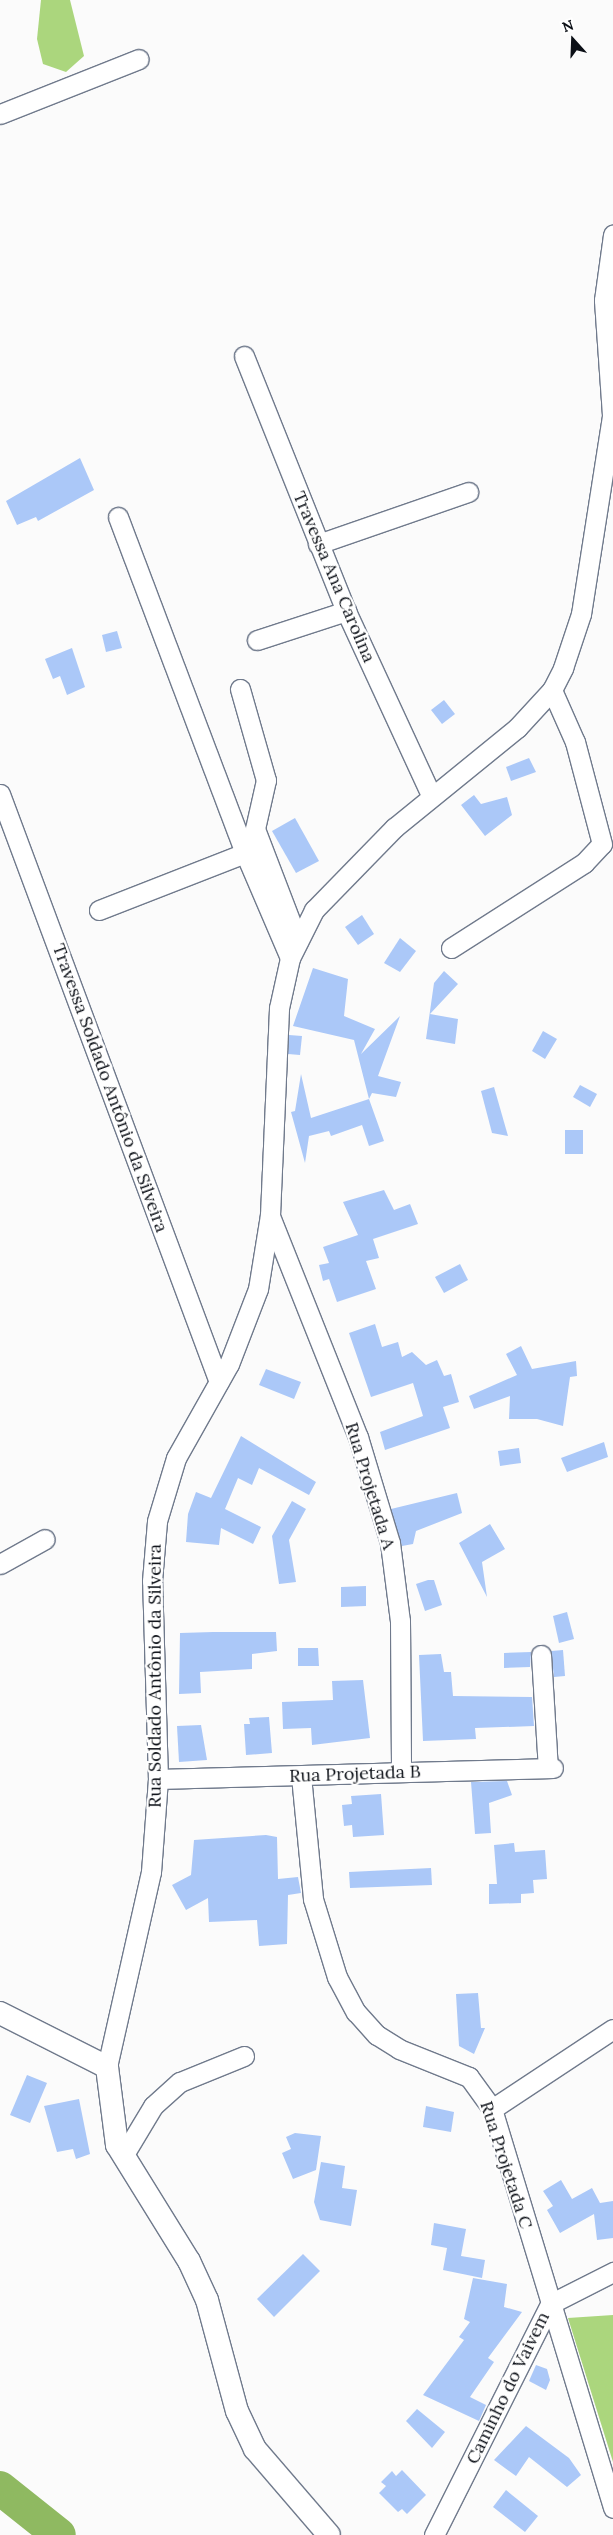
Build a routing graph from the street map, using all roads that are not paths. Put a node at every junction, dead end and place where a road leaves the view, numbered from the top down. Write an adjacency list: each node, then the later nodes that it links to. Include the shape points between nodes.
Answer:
1 (139, 59): 2 (street)
2 (0, 114)
3 (613, 235): 11 (street, Rua Soldado Antônio da Silveira, via 604,300 612,415 581,614)
4 (244, 356): 7 (street, Travessa Ana Carolina)
5 (468, 492): 7 (street)
6 (118, 516): 14 (street)
7 (318, 544): 8 (street, Travessa Ana Carolina)
8 (346, 612): 9 (street); 13 (street, Travessa Ana Carolina)
9 (257, 640)
10 (240, 689): 16 (street, via 266,780 255,829)
11 (552, 690): 13 (street, Rua Soldado Antônio da Silveira, via 517,728); 17 (street, via 575,742 602,844 584,863)
12 (0, 794): 20 (street, Travessa Soldado Antônio da Silveira)
13 (431, 795): 16 (street, Rua Soldado Antônio da Silveira, via 314,910)
14 (244, 853): 15 (street); 18 (street)
15 (99, 910)
16 (298, 941): 18 (street, Rua Soldado Antônio da Silveira)
17 (451, 948)
18 (290, 958): 19 (street, Rua Soldado Antônio da Silveira, via 279,1008)
19 (270, 1215): 20 (street, Rua Soldado Antônio da Silveira, via 258,1290 246,1327); 24 (street, Rua Projetada A, via 358,1437 390,1544 400,1621)
20 (219, 1382): 26 (street, Rua Soldado Antônio da Silveira, via 176,1458 157,1521 152,1581)
21 (45, 1539): 22 (street)
22 (0, 1564)
23 (541, 1655): 24 (street, Rua Projetada B, via 550,1768)
24 (401, 1772): 25 (street, Rua Projetada B)
25 (301, 1776): 26 (street, Rua Projetada B); 31 (street, Rua Projetada C, via 313,1899 337,1977 356,2012 377,2035 399,2050 469,2077)
26 (158, 1779): 30 (street, Rua Soldado Antônio da Silveira, via 149,1880)
27 (0, 2013): 30 (street)
28 (613, 2030): 31 (street)
29 (244, 2056): 32 (street, via 180,2082 154,2106)
30 (107, 2067): 32 (street, Rua Soldado Antônio da Silveira, via 112,2123)
31 (492, 2109): 34 (street, Rua Projetada C)
32 (123, 2156): 36 (street, Rua Soldado Antônio da Silveira, via 192,2268 207,2300 237,2412 255,2449)
33 (613, 2272): 34 (street, Caminho do Vaivem)
34 (550, 2304): 35 (street, Rua Projetada C); 37 (street, Caminho do Vaivem)
35 (613, 2508)
36 (329, 2535)
37 (434, 2535)

